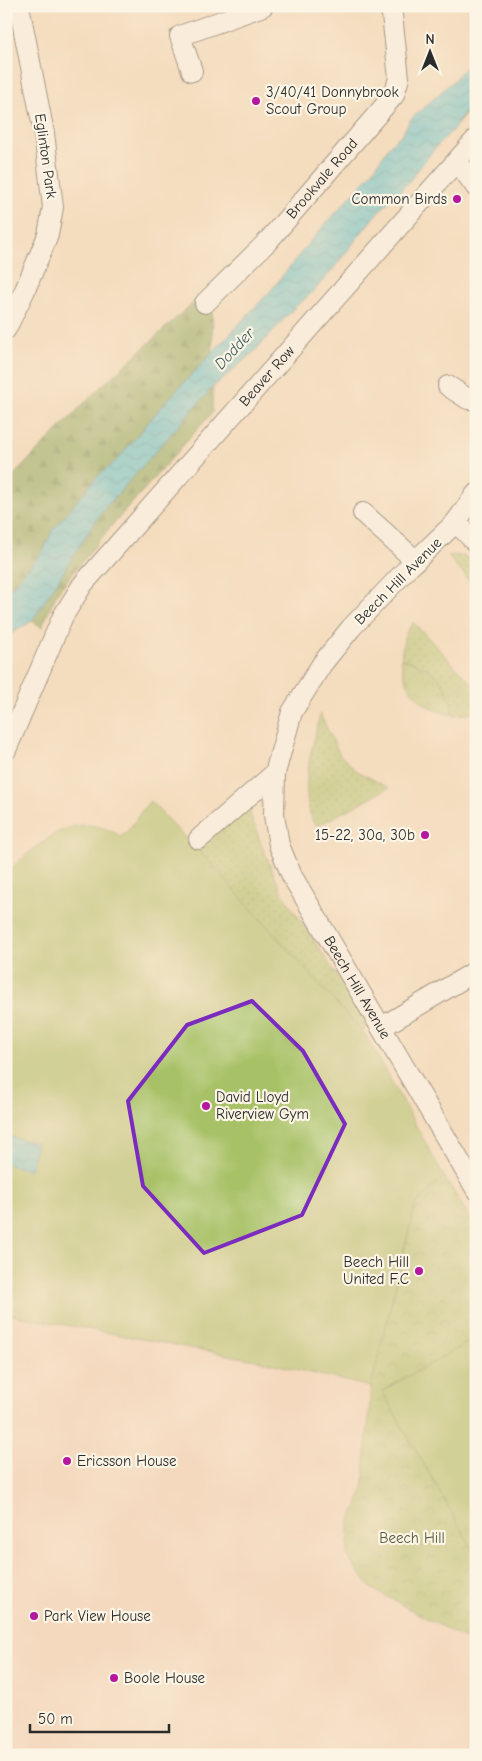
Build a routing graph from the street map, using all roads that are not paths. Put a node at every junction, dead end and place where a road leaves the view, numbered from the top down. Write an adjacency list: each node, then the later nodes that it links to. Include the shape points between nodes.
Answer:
1 (19, 6): 9 (street, Eglinton Park, via 44,132 53,208 48,235)
2 (263, 6): 4 (street, via 180,36)
3 (391, 6): 8 (street, Brookvale Road, via 399,78 394,96 268,241)
4 (192, 71)
5 (476, 139): 6 (street, Beaver Row)
6 (457, 161): 7 (street); 17 (street, Beaver Row, via 83,584 63,616)
7 (476, 187)
8 (205, 303)
9 (6, 329)
10 (448, 386): 11 (street, via 468,399)
11 (476, 399)
12 (476, 494): 14 (street, Beech Hill Avenue)
13 (363, 513): 16 (street)
14 (456, 522): 15 (street); 16 (street, Beech Hill Avenue)
15 (476, 543)
16 (416, 561): 18 (street, Beech Hill Avenue, via 351,628 322,664 292,712)
17 (6, 750)
18 (274, 773): 19 (street); 21 (street, Beech Hill Avenue, via 274,815 280,845 292,876)
19 (199, 839)
20 (476, 972): 21 (street)
21 (382, 1027): 22 (street, Beech Hill Avenue)
22 (476, 1190)

